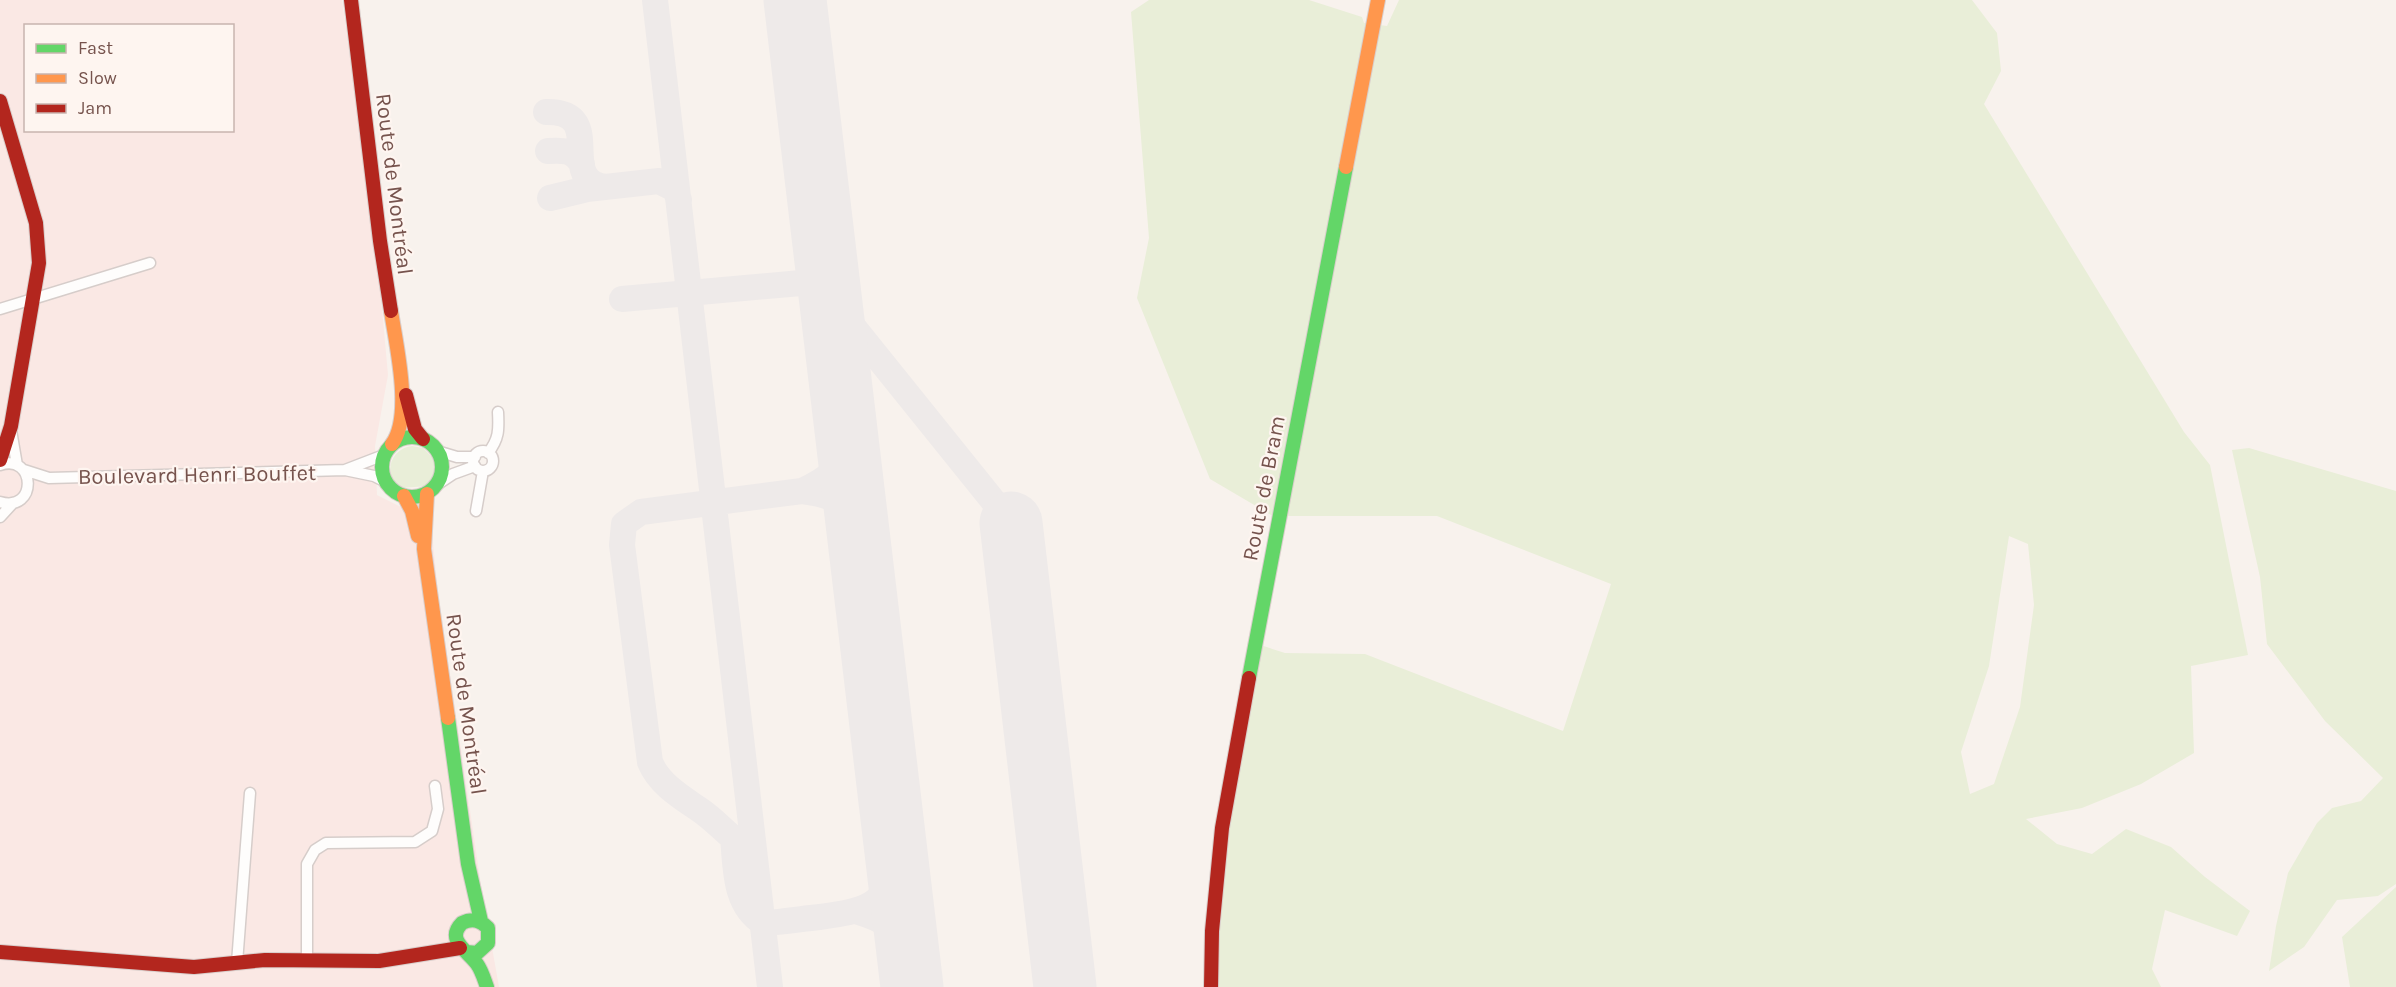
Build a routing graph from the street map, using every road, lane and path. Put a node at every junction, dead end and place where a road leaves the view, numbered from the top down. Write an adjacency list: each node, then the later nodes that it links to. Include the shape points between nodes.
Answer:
1 (351, 0): 7 (main road, Route de Montréal)
2 (1378, 0): 44 (main road, Route de Bram, via 1222,828)
3 (0, 101): 5 (main road, via 36,223 39,263)
4 (150, 264): 5 (street)
5 (34, 297): 6 (street); 9 (main road)
6 (0, 309)
7 (400, 373): 10 (main road, Route de Montréal, via 414,429); 11 (main road, Route de Montréal, via 397,437)
8 (498, 412): 13 (street, via 500,431)
9 (11, 426): 14 (main road); 17 (street)
10 (423, 439): 11 (main road, via 407,438); 12 (main road)
11 (388, 450): 18 (street, Boulevard Henri Bouffet); 20 (main road, via 382,473)
12 (437, 451): 16 (street); 21 (main road, via 442,467)
13 (488, 453): 16 (street, via 479,453); 16 (street, via 493,464 489,469)
14 (0, 460)
15 (0, 465): 17 (street, Boulevard Henri Bouffet, via 11,463)
16 (478, 465): 21 (street); 27 (street)
17 (20, 468): 19 (street, Boulevard Henri Bouffet); 22 (street, via 28,483)
18 (345, 470): 19 (street, Boulevard Henri Bouffet); 20 (street, Boulevard Henri Bouffet)
19 (49, 478): 22 (street, Boulevard Henri Bouffet)
20 (386, 482): 24 (main road)
21 (438, 483): 23 (main road)
22 (27, 490): 26 (street, Boulevard Henri Bouffet, via 22,499)
23 (426, 494): 24 (main road); 29 (main road, Route de Montréal)
24 (404, 496): 29 (main road, Route de Montréal)
25 (0, 502): 26 (street)
26 (12, 504): 28 (street)
27 (476, 511)
28 (0, 517)
29 (424, 549): 32 (main road, Route de Montréal)
30 (435, 786): 40 (street, via 438,809 432,831 415,842 326,843 315,850 307,864)
31 (250, 793): 41 (street)
32 (468, 864): 33 (main road, Route de Montréal); 34 (main road, Route de Montréal)
33 (465, 921): 34 (main road); 35 (main road)
34 (481, 921): 36 (main road, via 490,933)
35 (456, 934): 37 (main road); 38 (street)
36 (486, 947): 37 (main road, via 477,953); 43 (main road)
37 (463, 950): 38 (main road); 42 (main road, via 477,964)
38 (433, 951): 40 (main road, via 379,961)
39 (0, 952): 41 (main road, via 194,967)
40 (307, 961): 41 (main road)
41 (237, 963)
42 (487, 987)
43 (492, 987)
44 (1211, 987)

